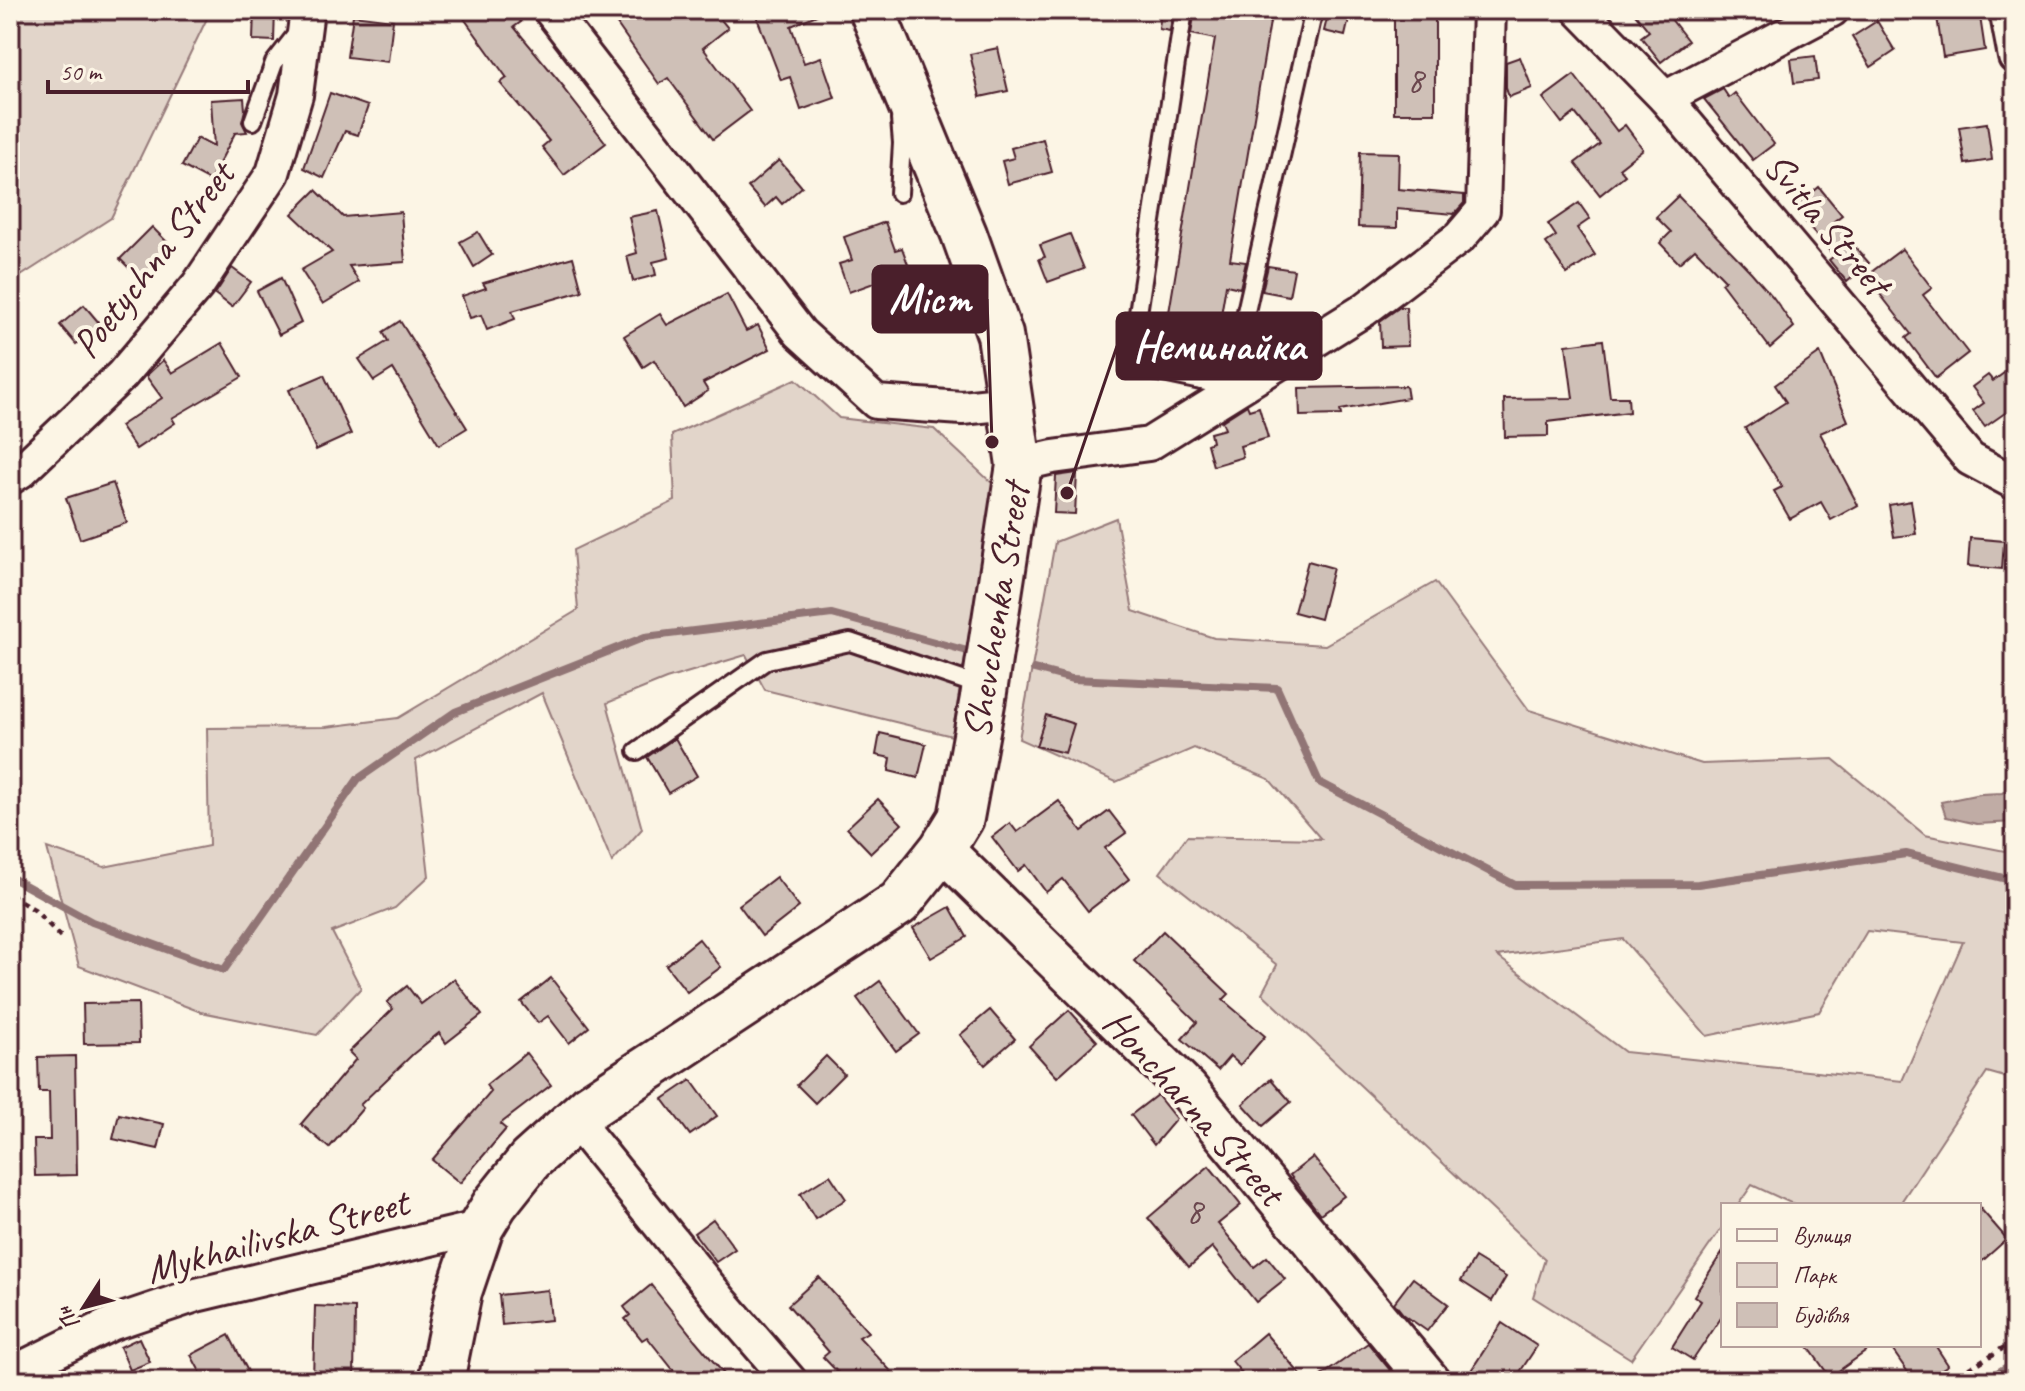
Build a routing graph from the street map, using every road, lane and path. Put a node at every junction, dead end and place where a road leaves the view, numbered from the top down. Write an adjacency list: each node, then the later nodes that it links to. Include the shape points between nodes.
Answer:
1 (550, 10): 16 (street, via 800,333 876,402 962,408)
2 (872, 10): 11 (main road, Shevchenka Street)
3 (1184, 10): 15 (lane, via 1130,366)
4 (1314, 10): 15 (lane)
5 (1489, 10): 15 (street, via 1483,210 1460,237 1364,310)
6 (1579, 10): 12 (street, Svitla Street)
7 (1832, 10): 12 (street)
8 (2006, 10): 10 (street)
9 (306, 16): 13 (lane, via 274,63); 18 (street, Poetychna Street, via 296,95 273,173 198,285 122,375)
10 (2015, 57)
11 (897, 75): 14 (lane); 16 (main road, Shevchenka Street, via 1000,335)
12 (1665, 98): 19 (street, Svitla Street, via 1970,459)
13 (253, 121)
14 (899, 193)
15 (1233, 388): 17 (street, via 1149,444)
16 (1010, 403): 17 (main road, Shevchenka Street)
17 (1019, 465): 20 (main road, Shevchenka Street)
18 (10, 478)
19 (2015, 483)
20 (985, 688): 21 (lane, via 850,642 767,660); 22 (main road, Shevchenka Street, via 961,818)
21 (637, 751)
22 (942, 849): 25 (main road, Shevchenka Street, via 899,903); 31 (street, Honcharna Street, via 1187,1089)
23 (10, 895): 24 (path, via 35,910)
24 (64, 940)
25 (574, 1119): 26 (main road, Shevchenka Street, via 530,1160); 30 (street)
26 (481, 1227): 28 (street, Mykhailivska Street, via 196,1295 113,1323); 29 (main road, Shevchenka Street, via 459,1292)
27 (2015, 1341): 32 (path)
28 (10, 1374)
29 (441, 1381)
30 (790, 1381)
31 (1429, 1381)
32 (1948, 1381)

